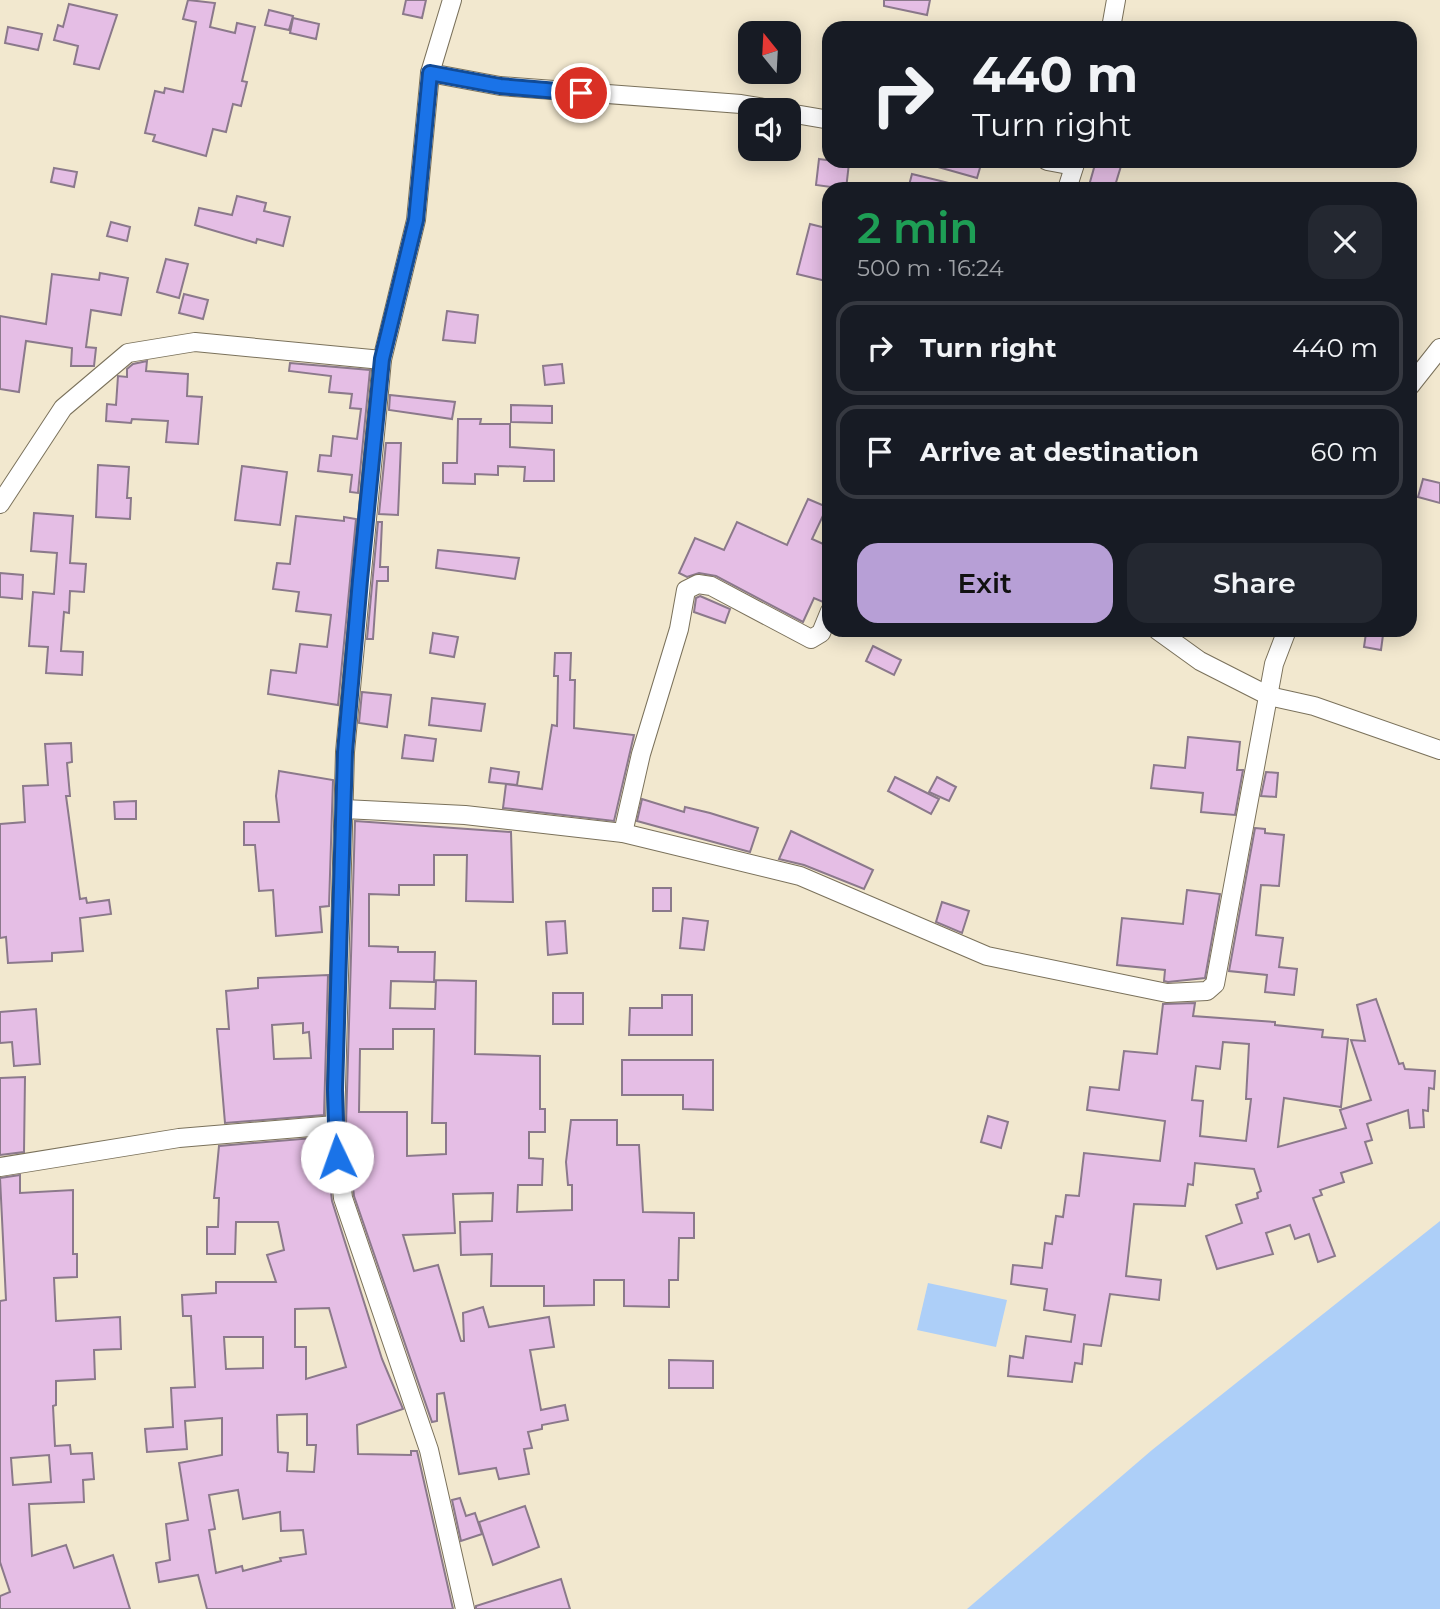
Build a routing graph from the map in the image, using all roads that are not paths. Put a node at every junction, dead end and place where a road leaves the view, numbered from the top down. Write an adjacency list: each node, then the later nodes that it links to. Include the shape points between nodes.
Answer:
1 (452, 0): 4 (street)
2 (1116, 0): 3 (street)
3 (1112, 21)
4 (430, 73): 5 (street, via 500,86); 9 (street, via 416,220)
5 (738, 104)
6 (801, 115): 7 (street)
7 (822, 119)
8 (1440, 348): 10 (street)
9 (382, 359): 11 (street, via 195,341 128,353 63,408); 17 (street, via 346,738)
10 (1417, 377)
11 (0, 504)
12 (822, 630): 18 (street, via 811,639 711,586 698,584 686,590)
13 (1167, 637): 15 (street, via 1200,661)
14 (1284, 637): 15 (street)
15 (1269, 696): 16 (street, via 1314,706); 18 (street, via 1219,966 1215,984 1207,991 1167,993 986,956 800,876)
16 (1440, 750)
17 (344, 809): 18 (street, via 465,815); 19 (street)
18 (623, 833)
19 (335, 1125): 20 (street, via 179,1138); 21 (street, via 343,1198 429,1450)
20 (0, 1167)
21 (465, 1609)

